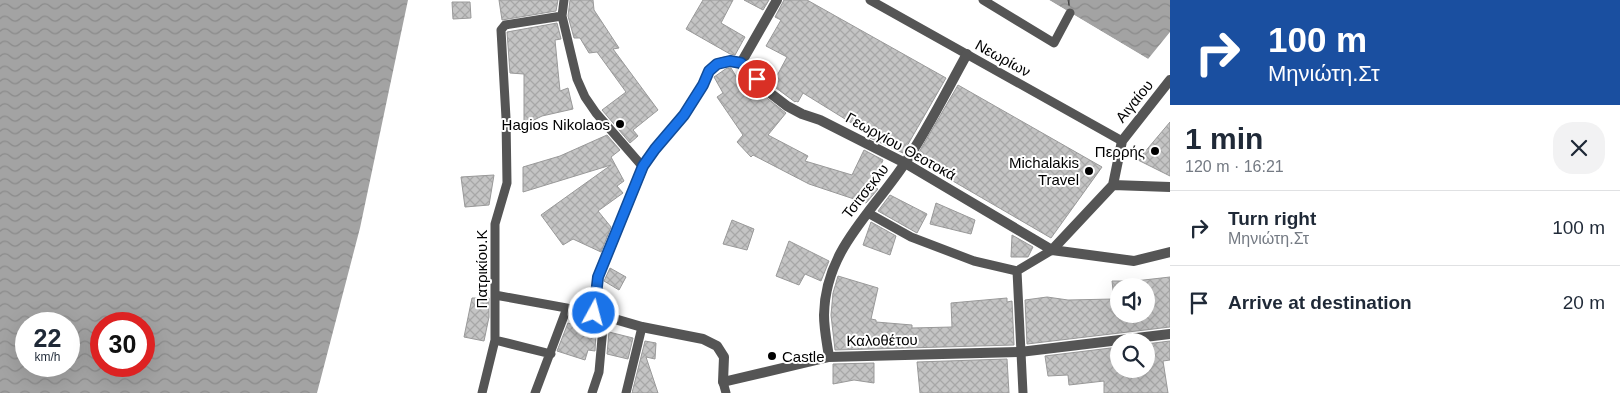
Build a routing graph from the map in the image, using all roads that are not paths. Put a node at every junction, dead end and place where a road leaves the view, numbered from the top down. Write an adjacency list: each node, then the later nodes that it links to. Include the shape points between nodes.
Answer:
1 (564, 0): 6 (lane)
2 (778, 0): 8 (street)
3 (870, 0): 7 (lane, Νεωρίων)
4 (983, 0): 5 (lane, via 1054,43)
5 (1070, 13)
6 (562, 16): 12 (lane, via 577,79 585,97); 19 (lane, Πατρικίου.Κ, via 505,25 501,30 506,183 495,224)
7 (967, 54): 10 (lane, Νεωρίων); 11 (street, Τσιτσεκλυ)
8 (741, 63): 11 (street, Γεωργίου Θεοτοκά, via 787,106); 12 (street, via 723,62 709,71 684,115)
9 (1170, 80): 10 (street, Αιγαίου)
10 (1122, 141): 13 (street)
11 (905, 164): 15 (street, Τσιτσεκλυ); 16 (street, Γεωργίου Θεοτοκά)
12 (643, 166): 21 (street, via 598,277)
13 (1113, 185): 14 (street); 16 (street)
14 (1170, 188)
15 (868, 213): 18 (lane, via 911,237 974,260); 27 (street, Τσιτσεκλυ, via 849,236 829,282 824,315)
16 (1052, 250): 17 (street, via 1134,261); 18 (lane)
17 (1170, 252)
18 (1017, 271): 25 (lane)
19 (495, 295): 20 (lane); 24 (lane, Πατρικίου.Κ)
20 (567, 308): 21 (lane); 26 (lane)
21 (599, 315): 22 (street); 31 (lane, via 599,372)
22 (642, 327): 28 (street, via 703,339 717,346 724,357); 32 (lane)
23 (1170, 334): 25 (street, Καλοθέτου)
24 (495, 340): 26 (lane); 29 (lane, Πατρικίου.Κ)
25 (1020, 352): 27 (street, Καλοθέτου); 34 (lane)
26 (551, 354): 30 (lane)
27 (829, 356): 28 (street, Καλοθέτου)
28 (723, 382): 33 (lane)
29 (482, 393)
30 (535, 393)
31 (592, 393)
32 (626, 393)
33 (726, 393)
34 (1023, 393)

